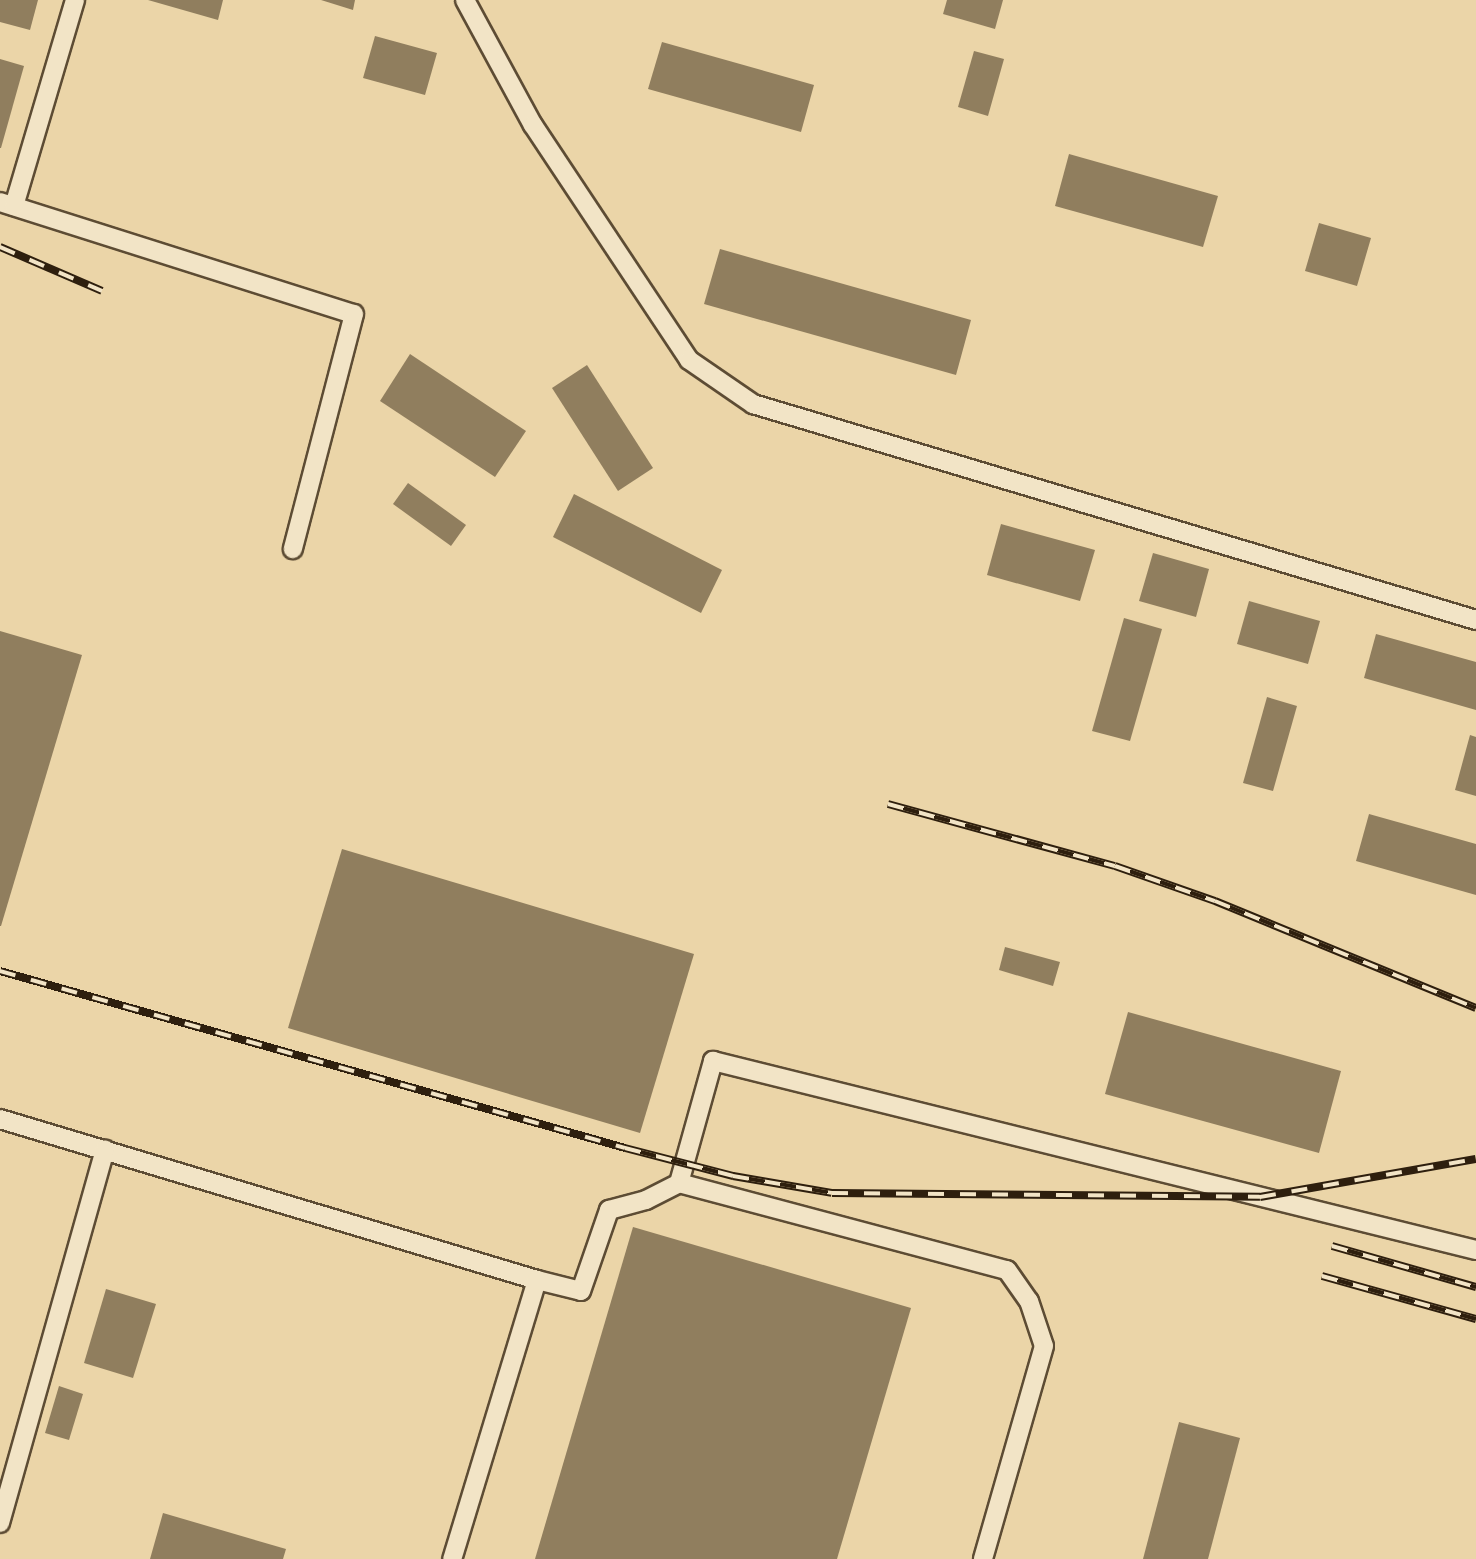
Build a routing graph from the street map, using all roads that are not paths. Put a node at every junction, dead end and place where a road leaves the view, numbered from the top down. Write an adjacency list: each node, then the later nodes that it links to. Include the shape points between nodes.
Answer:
1 (75, 0): 3 (lane)
2 (465, 0): 5 (lane, via 533,125 688,360 752,404)
3 (7, 204): 4 (lane, via 354,314)
4 (293, 549)
5 (1476, 620)
6 (0, 1119): 7 (lane)
7 (105, 1149): 10 (lane); 11 (lane)
8 (679, 1183): 9 (lane, via 713,1061); 10 (lane, via 646,1200 609,1210 581,1291); 13 (lane, via 1007,1270 1029,1301 1044,1346)
9 (1476, 1250)
10 (537, 1280): 12 (lane)
11 (0, 1523)
12 (452, 1559)
13 (983, 1559)

